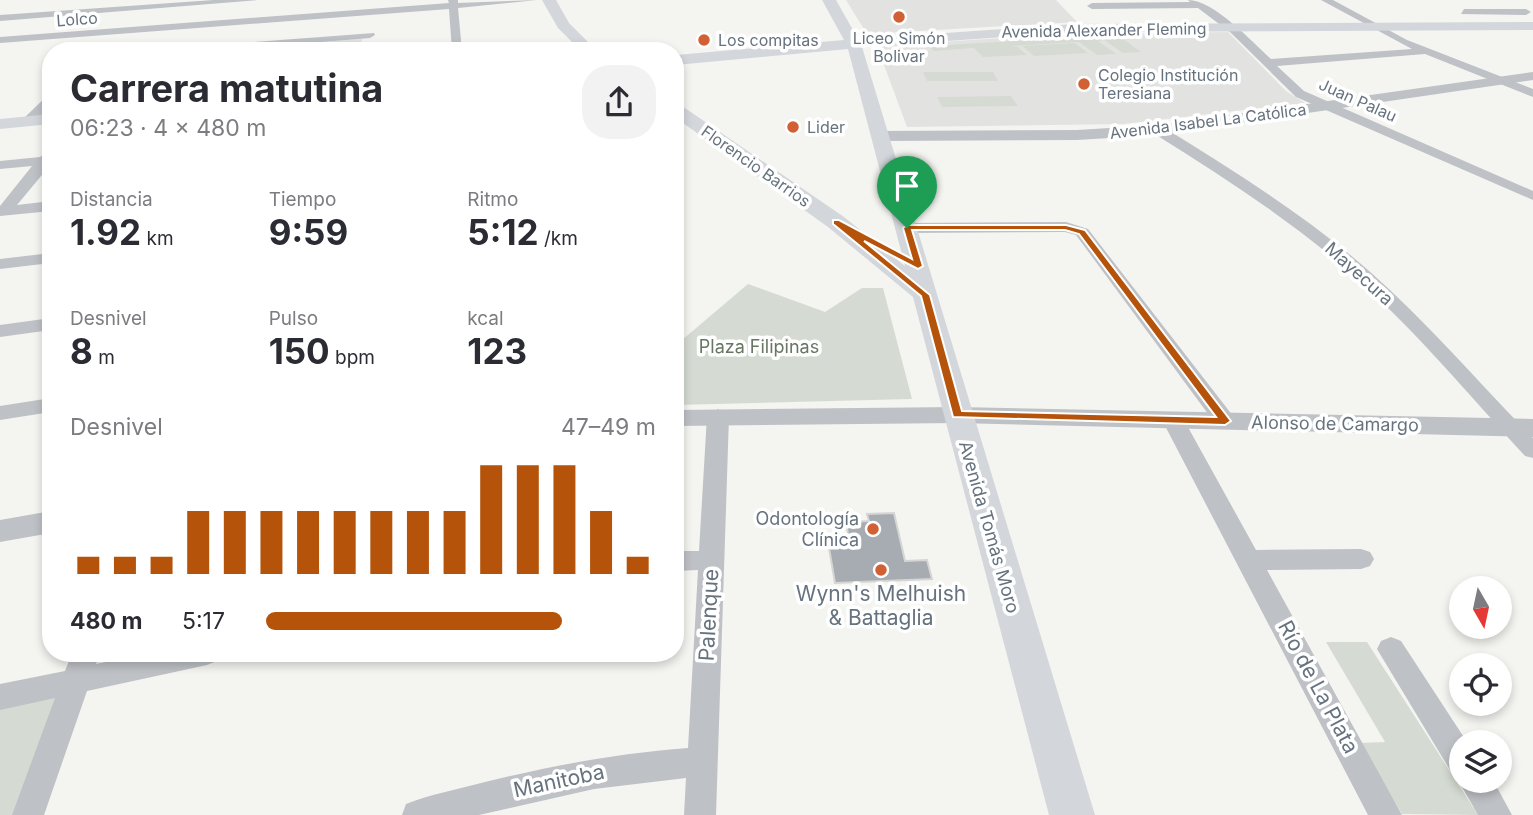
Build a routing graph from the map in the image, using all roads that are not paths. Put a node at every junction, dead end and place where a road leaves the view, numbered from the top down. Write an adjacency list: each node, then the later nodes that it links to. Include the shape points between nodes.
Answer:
1 (64, 0): 18 (street)
2 (139, 0): 14 (street)
3 (253, 0): 10 (street)
4 (376, 0): 15 (street)
5 (532, 0): 11 (street, Lolco)
6 (549, 0): 32 (main road, via 563,25)
7 (830, 0): 33 (main road, Avenida Tomás Moro)
8 (1326, 0): 23 (street)
9 (1498, 0): 17 (street)
10 (220, 1): 14 (street)
11 (454, 3): 15 (street, Lolco); 31 (street)
12 (1089, 3): 13 (street); 19 (street)
13 (1197, 3): 22 (street, Juan Palau)
14 (131, 9): 18 (street); 24 (street)
15 (374, 12): 24 (street, Lolco); 25 (street)
16 (1464, 12): 17 (street)
17 (1529, 14)
18 (48, 15): 20 (street)
19 (1102, 16)
20 (0, 18)
21 (1533, 26): 23 (main road, Avenida Alexander Fleming)
22 (1230, 27): 23 (main road, Avenida Alexander Fleming); 33 (main road, Avenida Alexander Fleming, via 1065,29); 37 (street, Juan Palau)
23 (1374, 27): 34 (street)
24 (110, 32): 26 (street, Lolco); 28 (street)
25 (370, 34): 29 (street); 30 (street)
26 (18, 39): 27 (street, Lolco); 35 (street)
27 (0, 40)
28 (102, 41)
29 (280, 42)
30 (369, 42)
31 (456, 42)
32 (581, 42)
33 (854, 44): 36 (main road, Avenida Alexander Fleming); 48 (main road, Avenida Tomás Moro)
34 (1423, 51): 37 (street); 39 (street)
35 (0, 55)
36 (684, 59)
37 (1266, 62): 42 (street, Juan Palau, via 1293,88)
38 (1533, 76): 39 (street, Avenida Isabel La Católica)
39 (1500, 81): 40 (street); 42 (street, Avenida Isabel La Católica)
40 (1533, 93)
41 (42, 106): 45 (street)
42 (1330, 107): 47 (street, Avenida Isabel La Católica); 52 (street, Juan Palau)
43 (684, 116): 55 (main road, Florencio Barrios)
44 (42, 120): 45 (main road)
45 (28, 121): 46 (main road)
46 (0, 124)
47 (1158, 130): 48 (street, Avenida Isabel La Católica); 70 (street, Mayecura, via 1278,207 1335,250)
48 (881, 136): 56 (main road, Avenida Tomás Moro)
49 (42, 159): 50 (street)
50 (0, 165)
51 (42, 165): 54 (street)
52 (1533, 196)
53 (42, 207): 54 (street)
54 (2, 211)
55 (836, 222): 59 (main road, Florencio Barrios); 60 (main road, Florencio Barrios)
56 (907, 228): 59 (main road, Avenida Tomás Moro); 69 (street, via 1066,228 1082,232)
57 (42, 259): 58 (street)
58 (0, 264)
59 (918, 266): 60 (main road, Avenida Tomás Moro)
60 (926, 295): 65 (main road, Avenida Tomás Moro)
61 (42, 325): 62 (street)
62 (0, 331)
63 (42, 406): 64 (street)
64 (0, 413)
65 (957, 415): 66 (street, Alonso de Camargo); 68 (street, Alonso de Camargo); 88 (main road, Avenida Tomás Moro)
66 (718, 416): 67 (street, Alonso de Camargo); 75 (street, Palenque)
67 (684, 418)
68 (1173, 420): 69 (street, Alonso de Camargo); 76 (street, Río de La Plata)
69 (1225, 421): 70 (street, Alonso de Camargo)
70 (1522, 428): 71 (street, Mayecura)
71 (1533, 451)
72 (42, 524): 73 (street)
73 (0, 531)
74 (1360, 559): 76 (street)
75 (712, 560): 77 (street); 83 (street, Palenque)
76 (1249, 560): 89 (street, Río de La Plata)
77 (684, 561)
78 (1391, 649): 82 (street)
79 (126, 662): 80 (street)
80 (81, 667): 81 (street); 85 (street)
81 (0, 697)
82 (1449, 741)
83 (702, 762): 86 (street, Manitoba, via 560,779); 87 (street, Palenque)
84 (1482, 793): 90 (street)
85 (29, 815)
86 (418, 815)
87 (700, 815)
88 (1072, 815)
89 (1386, 815)
90 (1496, 815)

